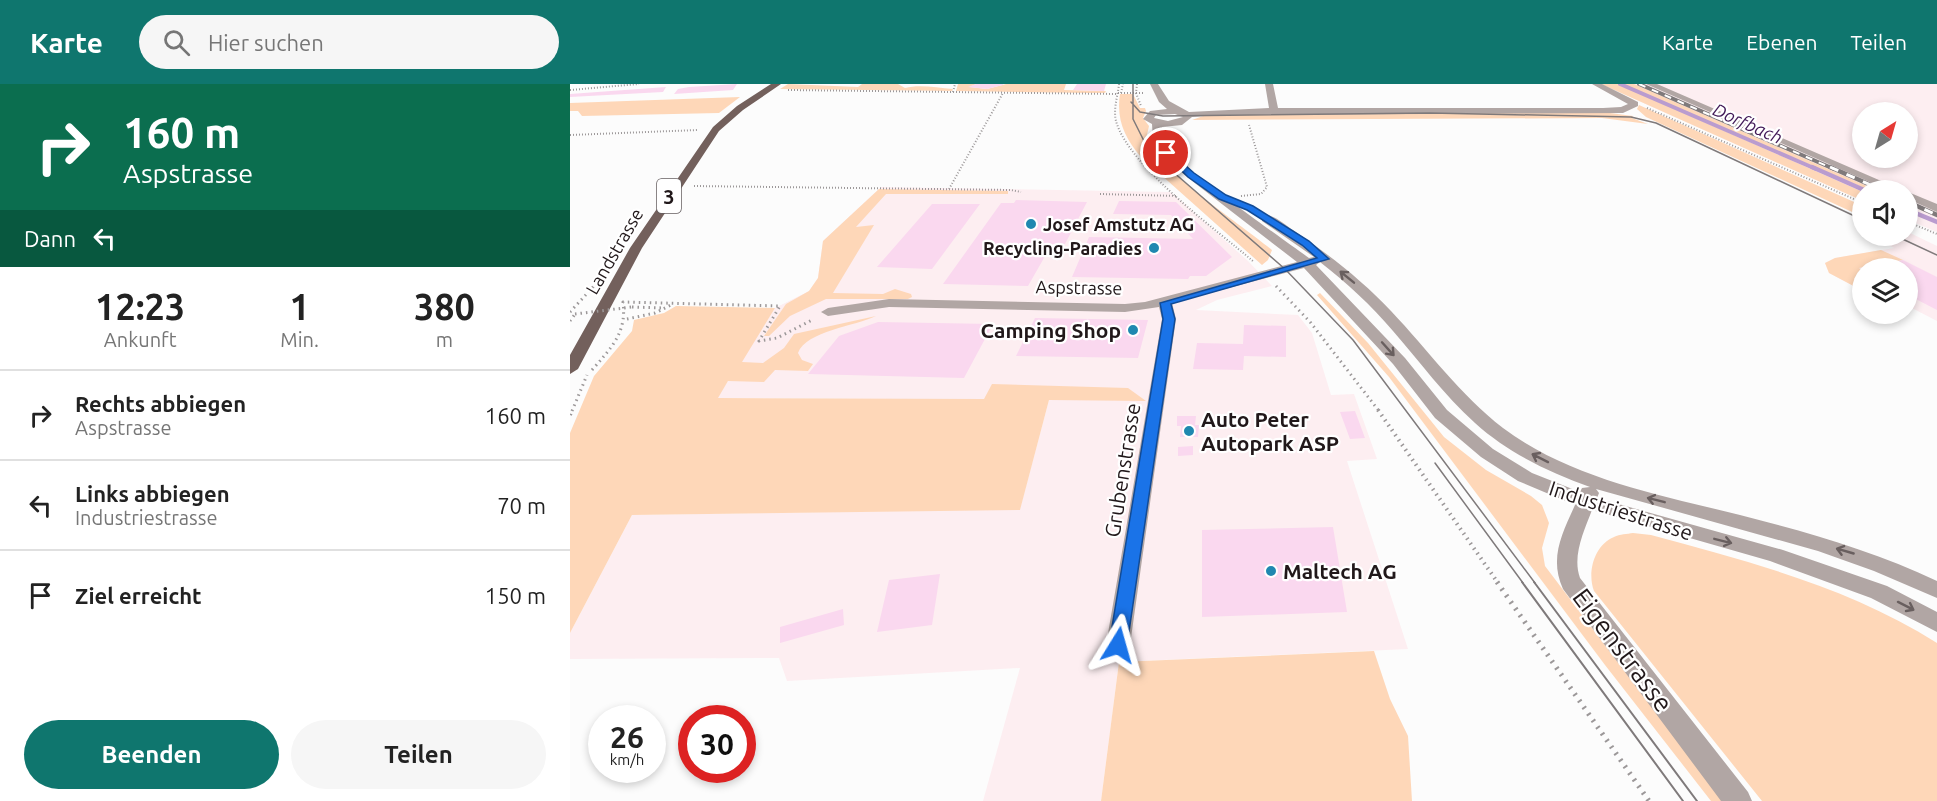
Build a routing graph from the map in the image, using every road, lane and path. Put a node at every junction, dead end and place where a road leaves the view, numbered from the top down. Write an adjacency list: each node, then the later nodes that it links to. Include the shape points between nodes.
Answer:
1 (639, 84): 10 (path)
2 (777, 84): 22 (main road, Landstrasse / 3)
3 (955, 84): 12 (path)
4 (1121, 84): 13 (path)
5 (1137, 84): 16 (path, via 1138,99)
6 (1154, 84): 18 (street, via 1161,100)
7 (1269, 84): 17 (street)
8 (1596, 84): 15 (street)
9 (1650, 84): 24 (street)
10 (570, 90)
11 (788, 90): 12 (path)
12 (954, 92): 14 (path)
13 (1121, 92): 14 (path); 29 (path, via 1116,122 1128,146)
14 (1003, 93): 26 (path)
15 (1635, 102): 17 (street, via 1632,107 1603,111); 31 (path)
16 (1147, 105): 21 (street, Industriestrasse)
17 (1274, 110): 19 (street)
18 (1174, 111): 20 (street); 21 (street)
19 (1245, 111): 20 (street); 30 (path, via 1267,188 1262,194)
20 (1188, 115): 21 (street, via 1188,119 1173,123)
21 (1157, 123): 30 (street, Industriestrasse, via 1158,141 1166,153)
22 (716, 129): 23 (path); 25 (main road, Landstrasse / 3)
23 (570, 135)
24 (1873, 180)
25 (676, 186): 26 (path); 45 (main road, Landstrasse / 3, via 636,248)
26 (949, 189): 27 (path)
27 (1021, 192)
28 (1100, 194): 29 (path)
29 (1178, 196): 37 (path)
30 (1222, 197): 36 (street, Industriestrasse)
31 (1852, 198)
32 (1918, 199): 33 (street)
33 (1937, 208)
34 (1918, 226): 35 (path)
35 (1937, 234)
36 (1316, 261): 40 (street, Aspstrasse); 47 (street, Industriestrasse, via 1355,284 1482,422)
37 (1257, 267)
38 (1274, 284): 51 (path, via 1311,323 1375,406)
39 (674, 303): 41 (path); 42 (path, via 780,306 759,341 777,338); 43 (path, via 623,302)
40 (1165, 303): 42 (street, Aspstrasse, via 1125,308 889,303); 50 (street, Grubenstrasse, via 1169,319)
41 (665, 308): 43 (path); 44 (path, bridge, via 632,306 575,314)
42 (828, 312)
43 (627, 319): 46 (path, via 621,336 587,375)
44 (570, 321)
45 (570, 369)
46 (570, 415)
47 (1590, 493): 48 (street, Industriestrasse, one-way to 47, via 1865,557 1752,524); 49 (street, Industriestrasse, one-way to 49, via 1879,592); 52 (street, Eigenstrasse, via 1566,566 1571,583)
48 (1937, 590)
49 (1937, 623)
50 (1118, 645)
51 (1649, 801)
52 (1738, 801)

